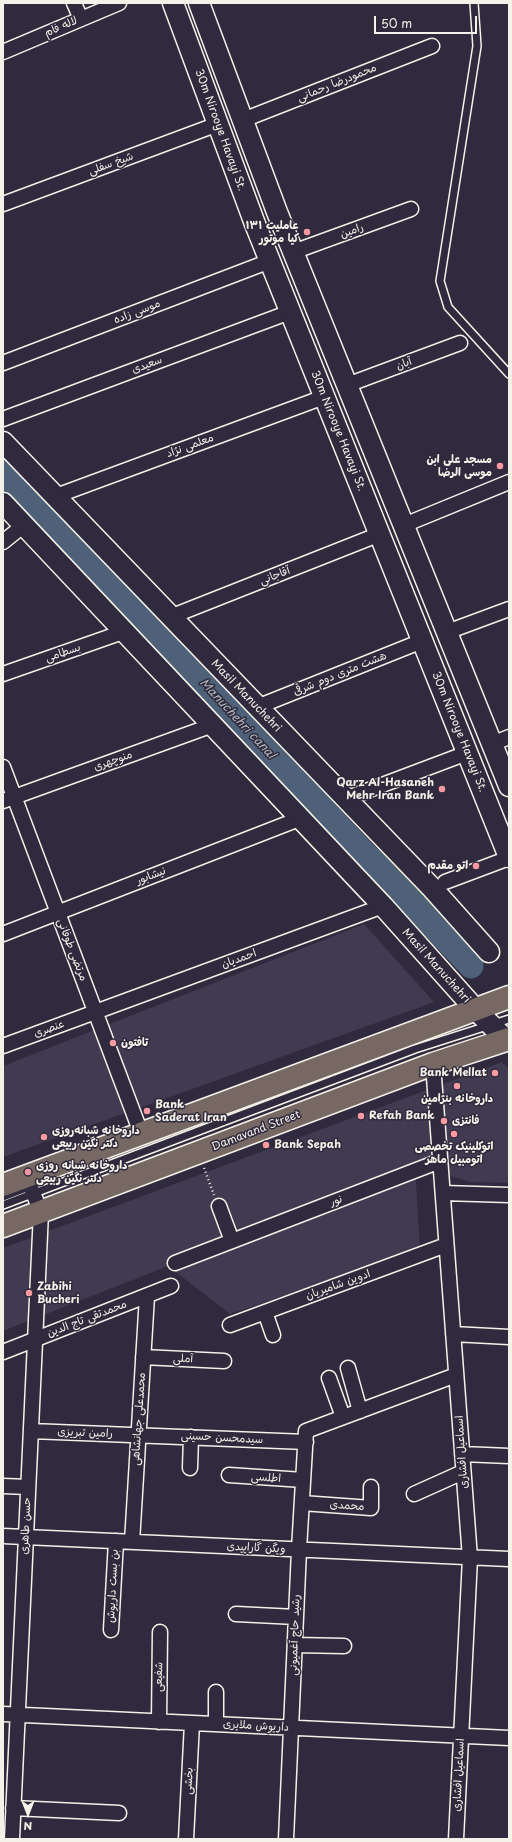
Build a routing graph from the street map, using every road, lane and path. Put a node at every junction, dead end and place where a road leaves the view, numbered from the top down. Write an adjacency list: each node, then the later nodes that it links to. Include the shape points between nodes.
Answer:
1 (74, 3): 6 (street)
2 (119, 3): 6 (street, لاله فام)
3 (173, 3): 10 (main road, 30m Nirooye Havayi St.)
4 (199, 3): 9 (main road)
5 (474, 3): 18 (lane, via 477,46 440,281 448,307)
6 (81, 19): 8 (street, لاله فام)
7 (432, 46): 9 (street, محمودرضا رحمانی)
8 (3, 52)
9 (243, 120): 13 (main road)
10 (218, 124): 11 (street, شیخ سفلی); 14 (main road, 30m Nirooye Havayi St.)
11 (3, 204)
12 (411, 209): 13 (street, رامین)
13 (294, 252): 19 (main road)
14 (270, 261): 15 (main road, 30m Nirooye Havayi St.); 17 (street, موسی زاده)
15 (290, 312): 20 (main road, 30m Nirooye Havayi St.); 21 (street, سعیدی)
16 (460, 343): 19 (street, آبان)
17 (3, 363)
18 (509, 374)
19 (347, 385): 27 (main road)
20 (324, 396): 24 (street, معلمی نژاد); 28 (main road, 30m Nirooye Havayi St.)
21 (3, 418)
22 (3, 442): 24 (main road, Masil Manuchehri)
23 (509, 482): 27 (street)
24 (56, 496): 31 (main road, Masil Manuchehri)
25 (3, 503): 26 (main road, Masil Manuchehri)
26 (24, 525): 29 (street); 32 (main road, Masil Manuchehri)
27 (404, 525): 33 (main road)
28 (380, 534): 31 (street, آقاجانی); 34 (main road, 30m Nirooye Havayi St.)
29 (3, 542)
30 (509, 609): 33 (street)
31 (170, 617): 36 (main road, Masil Manuchehri)
32 (123, 632): 35 (street, بسطامی); 37 (main road, Masil Manuchehri)
33 (447, 632): 38 (main road)
34 (422, 641): 36 (street, هشت متری دوم شرقی); 39 (main road, 30m Nirooye Havayi St.)
35 (3, 674)
36 (257, 707): 43 (main road, Masil Manuchehri)
37 (213, 725): 42 (street, منوچهری); 44 (main road, Masil Manuchehri)
38 (501, 740): 41 (main road)
39 (467, 753): 43 (street); 45 (main road, 30m Nirooye Havayi St.)
40 (3, 767): 42 (street, مرتضی طوفانی)
41 (509, 786)
42 (9, 799): 48 (street, مرتضی طوفانی)
43 (345, 799): 46 (main road, Masil Manuchehri)
44 (299, 819): 47 (main road, Masil Manuchehri); 48 (street, نیشابور)
45 (509, 857): 46 (street)
46 (438, 885): 50 (main road, Masil Manuchehri)
47 (382, 906): 53 (street, احمدیان); 54 (main road, Masil Manuchehri)
48 (57, 913): 49 (street, نیشابور); 53 (street, مرتضی طوفانی)
49 (3, 934)
50 (489, 952)
51 (509, 997): 54 (main road)
52 (509, 1003): 54 (lane)
53 (95, 1012): 55 (street, عنصری); 58 (street, مرتضی طوفانی)
54 (497, 1027): 56 (main road, Damavand Street); 57 (lane); 58 (main road); 67 (lane, via 415,1049)
55 (3, 1046)
56 (433, 1064): 59 (main road, Damavand Street); 60 (street, اسماعیل افشاری)
57 (309, 1080)
58 (141, 1133): 62 (main road)
59 (198, 1153): 68 (path); 69 (main road, Damavand Street)
60 (440, 1161): 64 (street, اسماعیل افشاری); 71 (street, نور)
61 (92, 1163): 66 (lane)
62 (26, 1176): 63 (main road); 69 (street)
63 (3, 1185)
64 (442, 1193): 65 (street); 72 (street, اسماعیل افشاری)
65 (509, 1195)
66 (3, 1197)
67 (3, 1205)
68 (219, 1206): 71 (street)
69 (41, 1212): 70 (main road, Damavand Street); 81 (street, حسن طاهری)
70 (3, 1226)
71 (232, 1241): 73 (street, نور)
72 (446, 1245): 76 (street, ادوین شامیریان); 78 (street, اسماعیل افشاری)
73 (175, 1263)
74 (171, 1286): 75 (street, محمدتقی تاج الدین)
75 (147, 1296): 81 (street, محمدتقی تاج الدین); 83 (street, محمدعلی جهانشاهی)
76 (265, 1312): 77 (street, ادوین شامیریان); 79 (street)
77 (230, 1325)
78 (453, 1334): 80 (street); 86 (street, اسماعیل افشاری)
79 (273, 1335)
80 (509, 1337)
81 (35, 1339): 82 (street, محمدتقی تاج الدین); 90 (street, حسن طاهری)
82 (3, 1352)
83 (143, 1357): 84 (street, آملی); 91 (street, محمدعلی جهانشاهی)
84 (224, 1361)
85 (348, 1368): 88 (street)
86 (456, 1375): 88 (street, سیدمحسن حسینی); 94 (street, اسماعیل افشاری)
87 (329, 1378): 89 (street)
88 (360, 1412): 89 (street, سیدمحسن حسینی)
89 (343, 1417): 92 (street, سیدمحسن حسینی)
90 (31, 1431): 91 (street, رامین تبریزی); 101 (street, حسن طاهری)
91 (138, 1434): 93 (street, سیدمحسن حسینی); 108 (street, محمدعلی جهانشاهی)
92 (306, 1436): 93 (street, سیدمحسن حسینی); 99 (street, رشید حاج آغمیونی)
93 (191, 1437): 96 (street)
94 (462, 1454): 95 (street); 97 (street, اسماعیل افشاری)
95 (509, 1456)
96 (190, 1468)
97 (463, 1472): 103 (street); 110 (street, اسماعیل افشاری)
98 (229, 1475): 99 (street, اطلسی)
99 (303, 1480): 104 (street, رشید حاج آغمیونی)
100 (3, 1486): 101 (street)
101 (28, 1487): 106 (street, حسن طاهری)
102 (371, 1487): 104 (street, محمدی, via 371,1508)
103 (414, 1494)
104 (302, 1503): 109 (street, رشید حاج آغمیونی)
105 (3, 1536): 106 (street, ویگن گاراپیدی)
106 (26, 1537): 107 (street, ویگن گاراپیدی); 120 (street, حسن طاهری)
107 (116, 1542): 108 (street, ویگن گاراپیدی); 114 (street, بن بست داریوش)
108 (132, 1542): 109 (street, ویگن گاراپیدی)
109 (299, 1550): 110 (street, ویگن گاراپیدی); 113 (street, رشید حاج آغمیونی)
110 (470, 1558): 111 (street, ویگن گاراپیدی); 125 (street, اسماعیل افشاری)
111 (509, 1559)
112 (236, 1614): 113 (street)
113 (296, 1617): 116 (street, رشید حاج آغمیونی)
114 (110, 1630)
115 (160, 1632): 121 (street, شفیعی)
116 (295, 1645): 117 (street); 124 (street, رشید حاج آغمیونی)
117 (344, 1646)
118 (216, 1692): 123 (street)
119 (3, 1714): 120 (street, داریوش ملایری)
120 (18, 1715): 121 (street, داریوش ملایری); 127 (street, حسن طاهری)
121 (159, 1722): 122 (street, داریوش ملایری)
122 (192, 1723): 123 (street, داریوش ملایری); 131 (street, بخشی)
123 (216, 1724): 124 (street, داریوش ملایری)
124 (291, 1728): 125 (street, داریوش ملایری); 132 (street, رشید حاج آغمیونی)
125 (461, 1736): 126 (street, داریوش ملایری); 134 (street, اسماعیل افشاری)
126 (509, 1738)
127 (9, 1770): 128 (street, حسن طاهری)
128 (13, 1808): 129 (street); 130 (street, حسن طاهری)
129 (119, 1813)
130 (12, 1839)
131 (186, 1839)
132 (286, 1839): 133 (street)
133 (291, 1839)
134 (456, 1839)

